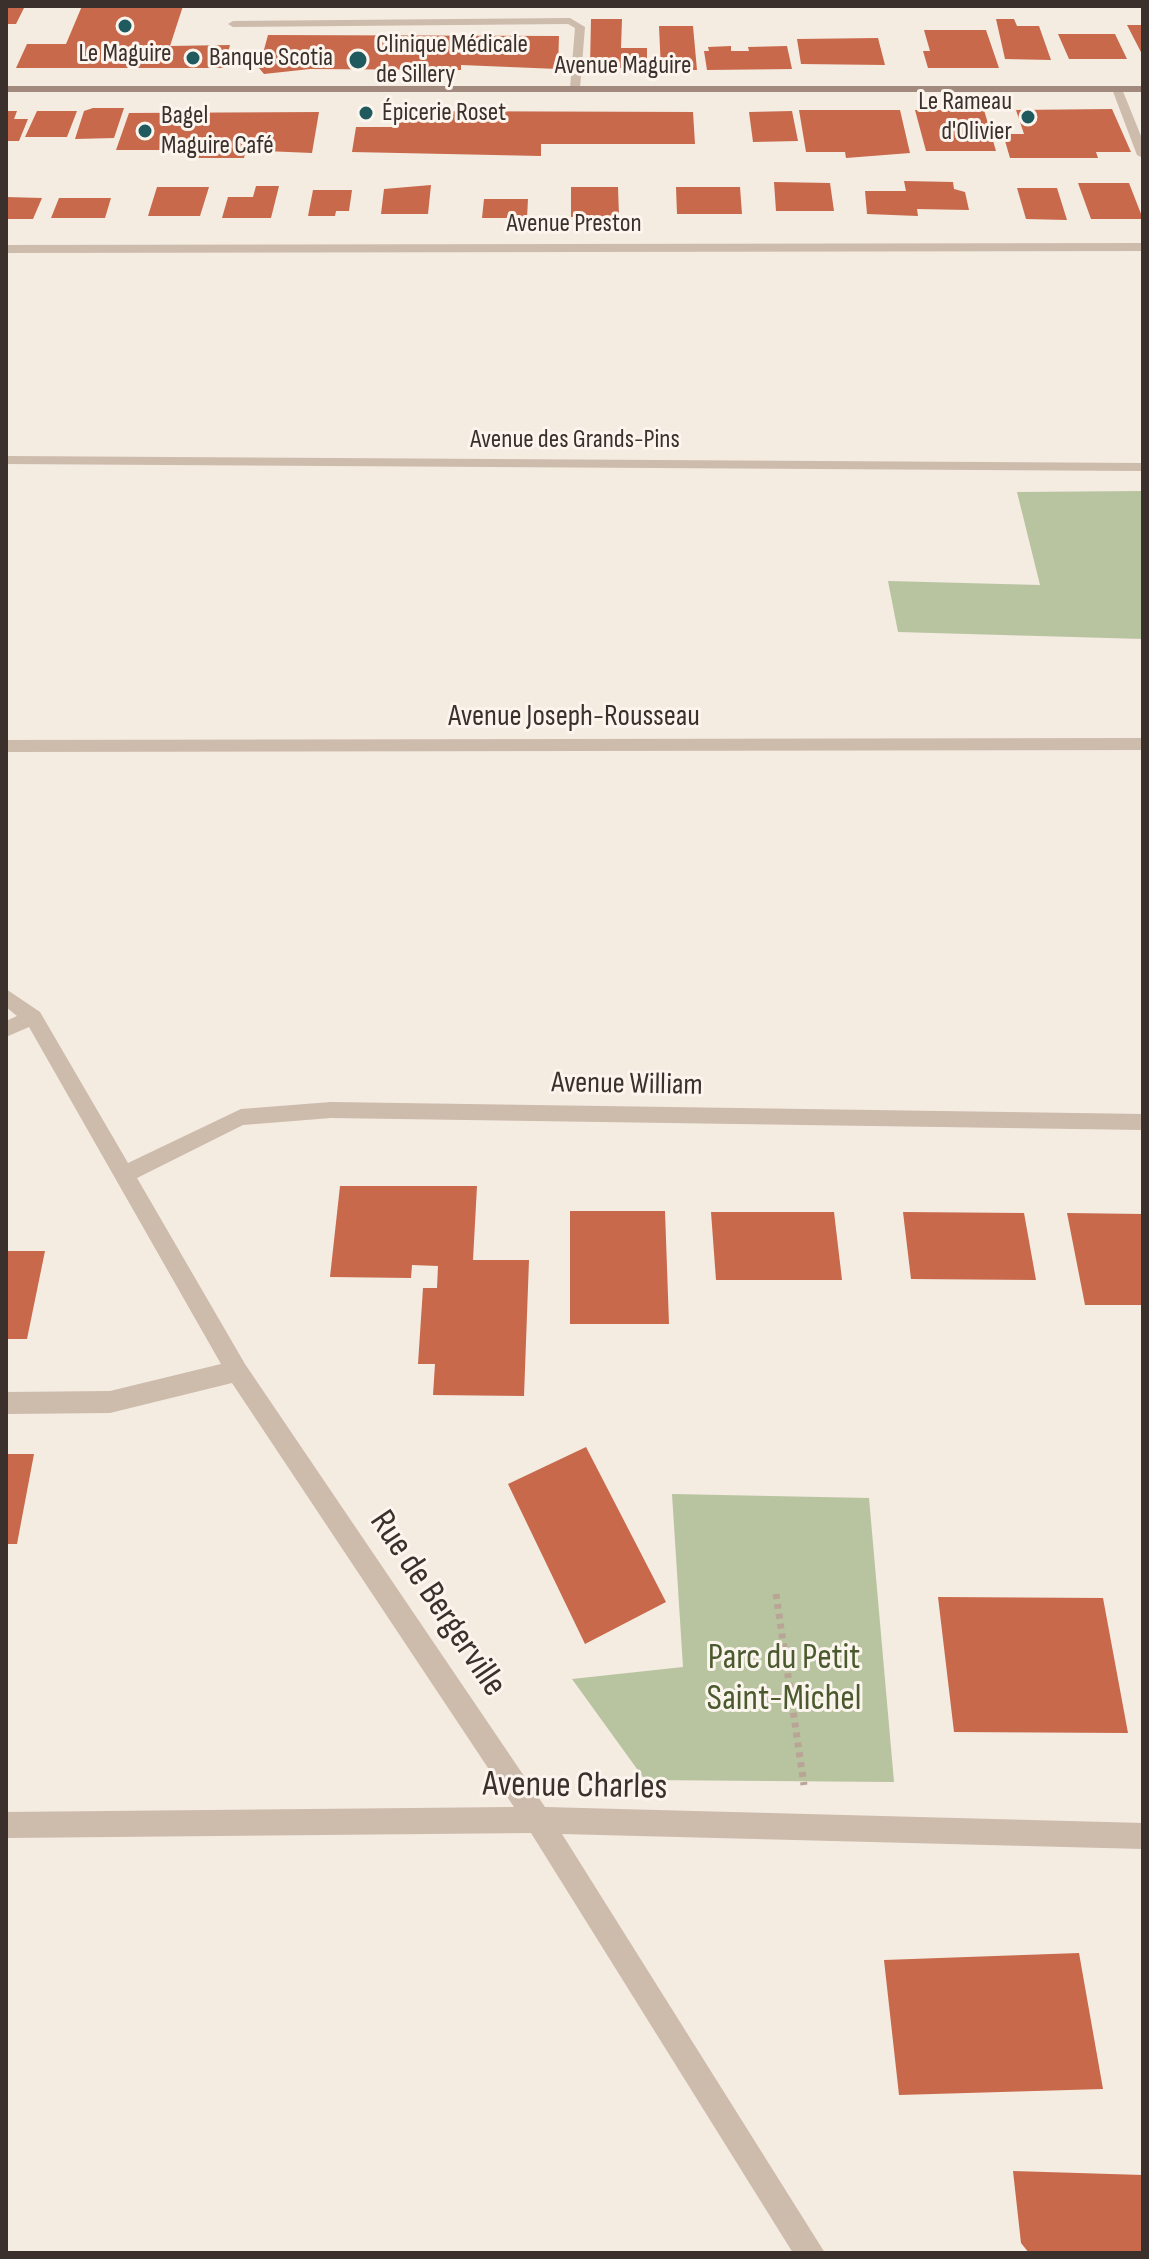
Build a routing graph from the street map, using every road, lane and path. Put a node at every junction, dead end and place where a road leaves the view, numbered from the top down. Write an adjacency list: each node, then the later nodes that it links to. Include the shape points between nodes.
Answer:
1 (233, 24): 2 (street, via 570,21 580,27)
2 (575, 88): 3 (street, Avenue Maguire); 4 (street, Avenue Maguire)
3 (6, 89)
4 (1117, 89): 5 (street, Avenue Maguire); 6 (street)
5 (1143, 89)
6 (1143, 155)
7 (1143, 247): 8 (street, Avenue Preston)
8 (6, 249)
9 (6, 460): 10 (street, Avenue des Grands-Pins)
10 (1143, 467)
11 (1143, 744): 12 (street, Avenue Joseph-Rousseau)
12 (6, 746)
13 (6, 997): 14 (street, Rue de Bergerville)
14 (33, 1017): 15 (street); 17 (street, Rue de Bergerville)
15 (6, 1029)
16 (1143, 1122): 17 (street, Avenue William, via 331,1110 241,1117)
17 (123, 1175): 18 (street, Rue de Bergerville)
18 (237, 1371): 19 (street, via 110,1402); 21 (street, Rue de Bergerville)
19 (6, 1403)
20 (776, 1594): 23 (path)
21 (538, 1820): 22 (street, Avenue Charles); 23 (street, Avenue Charles); 25 (street, Rue de Bergerville)
22 (6, 1825)
23 (810, 1830): 24 (street, Avenue Charles)
24 (1143, 1836)
25 (810, 2253)

